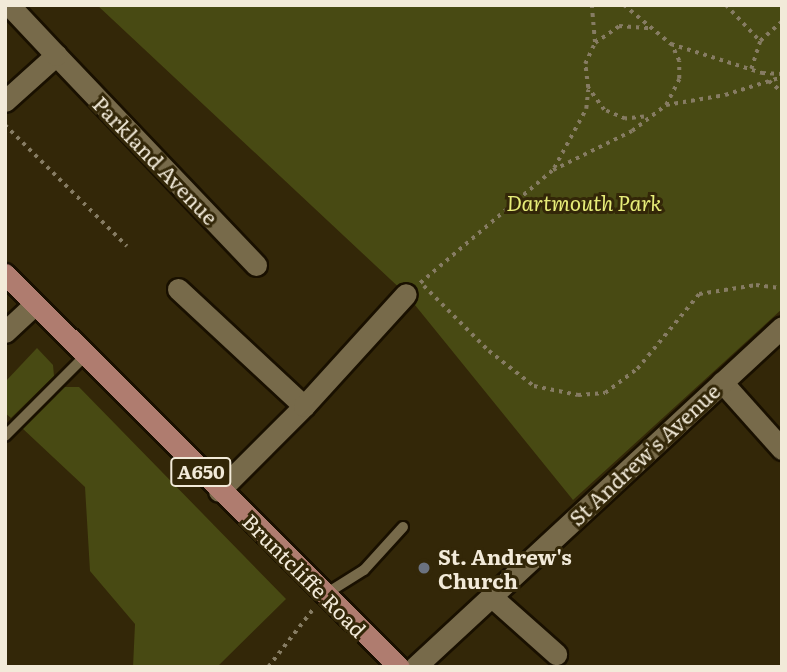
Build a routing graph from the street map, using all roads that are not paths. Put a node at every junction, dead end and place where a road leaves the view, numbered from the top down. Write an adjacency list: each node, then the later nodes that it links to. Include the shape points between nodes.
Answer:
1 (9, 5): 2 (street, Parkland Avenue)
2 (56, 55): 3 (street); 4 (street, Parkland Avenue)
3 (5, 101)
4 (256, 265)
5 (5, 274): 8 (main road, Bruntcliffe Road / A650)
6 (413, 288): 13 (street)
7 (178, 289): 13 (street)
8 (34, 305): 10 (street); 11 (main road, Bruntcliffe Road / A650)
9 (782, 327): 12 (street, St Andrew's Avenue)
10 (5, 332)
11 (84, 357): 14 (lane); 16 (main road, Bruntcliffe Road / A650)
12 (722, 383): 15 (street); 19 (street, St Andrew's Avenue)
13 (304, 406): 16 (street)
14 (5, 436)
15 (782, 449)
16 (219, 491): 18 (main road, Bruntcliffe Road / A650)
17 (403, 527): 18 (lane, via 354,579)
18 (324, 595): 21 (main road, Bruntcliffe Road / A650)
19 (492, 597): 20 (street); 22 (street, St Andrew's Avenue)
20 (556, 654)
21 (399, 667)
22 (415, 667)

